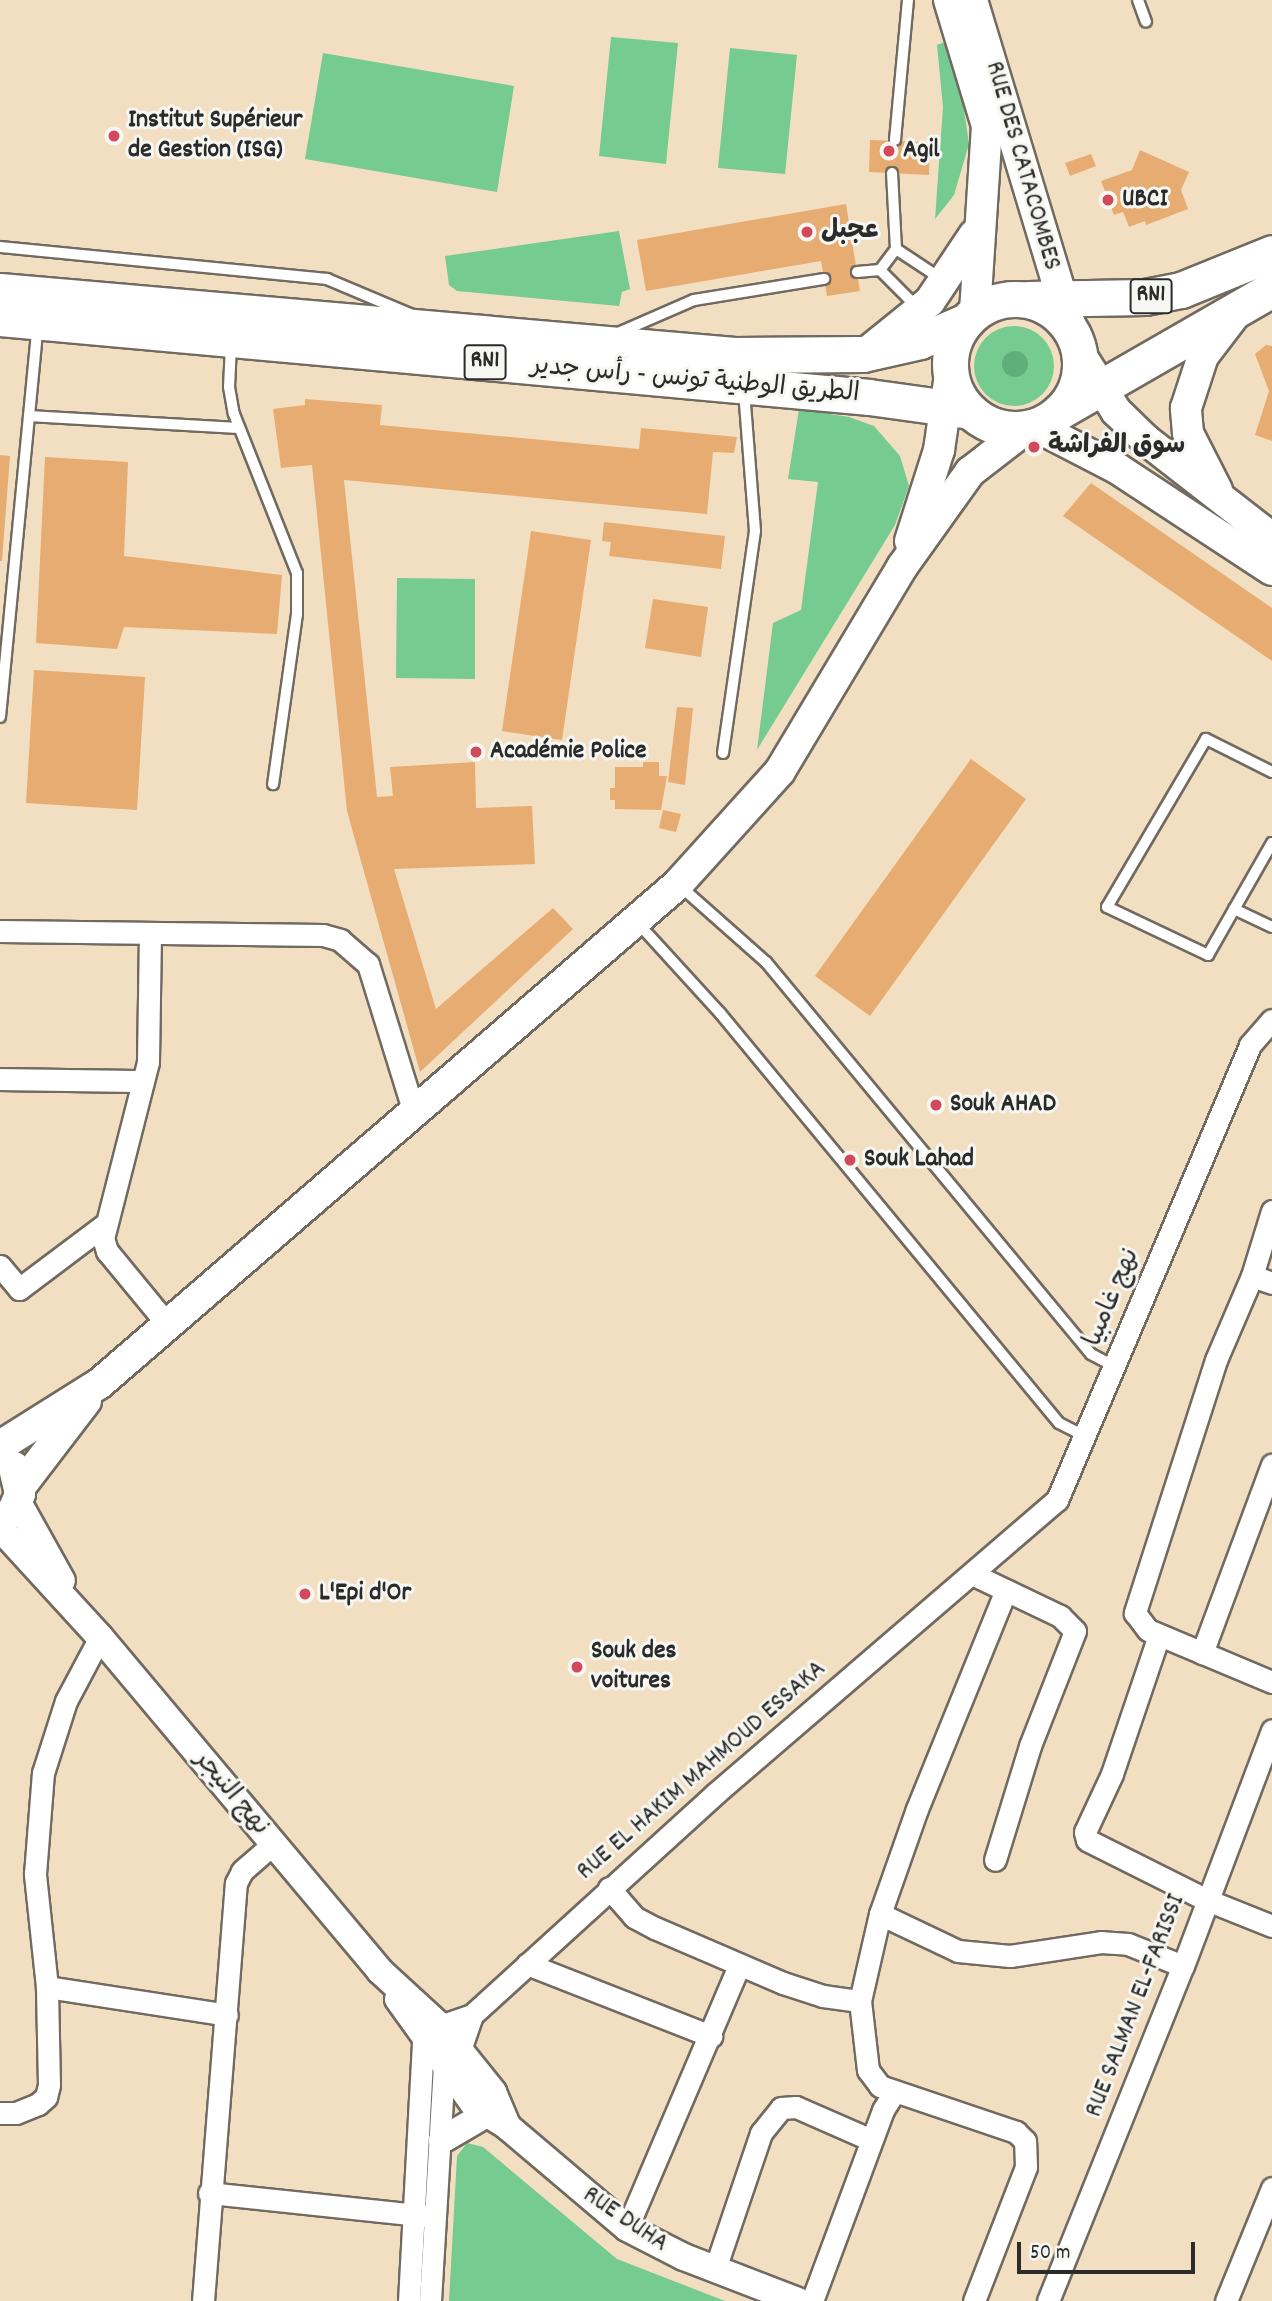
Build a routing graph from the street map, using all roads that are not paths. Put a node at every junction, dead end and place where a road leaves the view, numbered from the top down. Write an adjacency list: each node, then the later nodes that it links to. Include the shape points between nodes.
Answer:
1 (908, 0): 6 (lane)
2 (949, 0): 8 (main road, RUE DES CATACOMBES, via 987,126)
3 (972, 0): 18 (main road, RUE DES CATACOMBES)
4 (1138, 0): 5 (lane)
5 (1146, 22)
6 (895, 140)
7 (892, 173): 10 (lane)
8 (978, 228): 15 (main road); 21 (main road, RUE DES CATACOMBES)
9 (0, 247): 24 (lane, via 327,279)
10 (896, 249): 12 (lane); 15 (lane)
11 (1272, 253): 18 (main road, RN1, via 1181,290 1145,297)
12 (880, 270): 13 (lane); 20 (lane)
13 (857, 272)
14 (824, 279): 27 (lane, via 694,300)
15 (946, 281): 20 (main road)
16 (0, 291): 24 (main road, الطريق الوطنية تونس - رأس جدير / RN1)
17 (1260, 295): 30 (main road, RN1); 35 (main road, via 1222,327 1203,356 1186,408 1188,433)
18 (1060, 297): 19 (main road, RN1); 26 (main road, RUE DES CATACOMBES)
19 (1022, 299): 21 (main road, RN1, via 989,304); 26 (main road, via 1051,310)
20 (920, 310): 28 (main road)
21 (969, 317): 28 (main road, الطريق الوطنية تونس - رأس جدير / RN1, via 920,341); 31 (main road, via 950,356)
22 (0, 318): 23 (main road, الطريق الوطنية تونس - رأس جدير / RN1)
23 (38, 321): 25 (main road, الطريق الوطنية تونس - رأس جدير / RN1); 32 (lane)
24 (445, 330): 27 (main road, الطريق الوطنية تونس - رأس جدير / RN1)
25 (232, 339): 29 (main road, الطريق الوطنية تونس - رأس جدير / RN1); 34 (lane, via 229,387)
26 (1075, 342): 30 (main road, RUE DES CATACOMBES); 33 (main road, via 1076,384)
27 (595, 343): 28 (main road, الطريق الوطنية تونس - رأس جدير / RN1, via 734,355)
28 (863, 354)
29 (744, 385): 31 (main road, الطريق الوطنية تونس - رأس جدير / RN1); 40 (lane, via 755,531)
30 (1099, 388): 33 (main road, RN1); 35 (main road, RUE DES CATACOMBES, via 1146,440)
31 (956, 398): 33 (main road, RN1, via 997,426); 37 (main road)
32 (29, 416): 34 (lane); 39 (lane)
33 (1041, 422): 37 (main road, via 970,472); 38 (main road)
34 (238, 428): 42 (lane, via 297,573 297,614)
35 (1225, 503): 36 (main road, RUE DES CATACOMBES)
36 (1272, 538)
37 (902, 567): 44 (main road, via 780,771)
38 (1271, 567)
39 (0, 717)
40 (723, 752)
41 (1272, 772): 45 (lane, via 1206,739 1107,907 1208,954)
42 (273, 784)
43 (1272, 843): 45 (lane)
44 (678, 884): 46 (main road); 59 (lane, via 766,962 1091,1354)
45 (1234, 909): 47 (lane)
46 (636, 921): 53 (main road); 61 (lane, via 720,1013 1059,1423)
47 (1272, 927)
48 (0, 932): 49 (street)
49 (150, 933): 52 (street, via 148,1062); 53 (street, via 323,935 356,950 368,964)
50 (1272, 1020): 59 (street, نهج غامبيا, via 1250,1045)
51 (0, 1079): 52 (street)
52 (143, 1082): 55 (street)
53 (414, 1113): 58 (main road)
54 (1272, 1211): 57 (street)
55 (103, 1226): 56 (street, via 19,1289); 58 (street, via 107,1251)
56 (0, 1266)
57 (1262, 1279): 70 (street, via 1216,1360 1135,1613 1148,1630)
58 (168, 1325): 60 (main road)
59 (1114, 1366): 61 (street, نهج غامبيا)
60 (99, 1384): 62 (main road); 65 (main road)
61 (1086, 1437): 67 (street, نهج غامبيا, via 1057,1500)
62 (0, 1446)
63 (0, 1455): 65 (main road, via 12,1464)
64 (1272, 1465): 72 (street)
65 (13, 1502): 69 (street)
66 (0, 1528): 69 (street)
67 (972, 1574): 68 (street); 77 (street, RUE EL HAKIM MAHMOUD ESSAKA)
68 (1006, 1590): 76 (street, via 1060,1616 1075,1631 1030,1746); 79 (street, via 946,1733)
69 (81, 1616): 71 (street, نهج النيجر)
70 (1159, 1635): 72 (street); 78 (street, via 1112,1774 1085,1832 1087,1840 1103,1852)
71 (100, 1637): 75 (street, نهج النيجر); 84 (street, via 66,1701 43,1773 35,1874)
72 (1202, 1653): 73 (street)
73 (1272, 1682)
74 (1272, 1730): 78 (street, RUE SALMAN EL-FARISSI)
75 (273, 1844): 86 (street, via 242,1871 236,1883); 88 (street, نهج النيجر)
76 (995, 1860)
77 (608, 1888): 81 (street, RUE EL HAKIM MAHMOUD ESSAKA); 82 (street, via 634,1917)
78 (1207, 1900): 80 (street); 83 (street, RUE SALMAN EL-FARISSI)
79 (880, 1914): 83 (street, via 958,1951 1010,1956 1101,1942 1128,1944); 85 (street)
80 (1272, 1926)
81 (527, 1964): 87 (street, RUE EL HAKIM MAHMOUD ESSAKA); 89 (street)
82 (739, 1966): 85 (street, via 823,1996); 89 (street)
83 (1183, 1966): 108 (street, RUE SALMAN EL-FARISSI)
84 (47, 1987): 86 (street); 92 (street, via 46,2097 16,2113)
85 (860, 2001): 91 (street, via 870,2078)
86 (227, 2015): 97 (street)
87 (472, 2015): 88 (street); 90 (street)
88 (432, 2033): 90 (street, RUE DUHA); 98 (street)
89 (711, 2036): 100 (street)
90 (452, 2057): 93 (street, RUE DUHA, via 493,2092); 94 (street)
91 (895, 2091): 95 (street); 107 (street, via 1016,2132 1025,2141 1026,2166)
92 (0, 2113)
93 (496, 2121): 94 (street); 100 (street, RUE DUHA)
94 (442, 2140): 99 (street)
95 (871, 2140): 101 (street, via 796,2107 781,2108 761,2133); 106 (street)
96 (1272, 2189): 109 (street)
97 (209, 2193): 98 (street); 102 (street)
98 (415, 2214): 99 (street); 103 (street)
99 (437, 2216): 104 (street)
100 (626, 2228): 101 (street, RUE DUHA)
101 (715, 2269): 105 (street, RUE DUHA)
102 (203, 2301)
103 (409, 2301)
104 (430, 2301)
105 (798, 2301)
106 (812, 2301)
107 (974, 2301)
108 (1048, 2301)
109 (1226, 2301)

